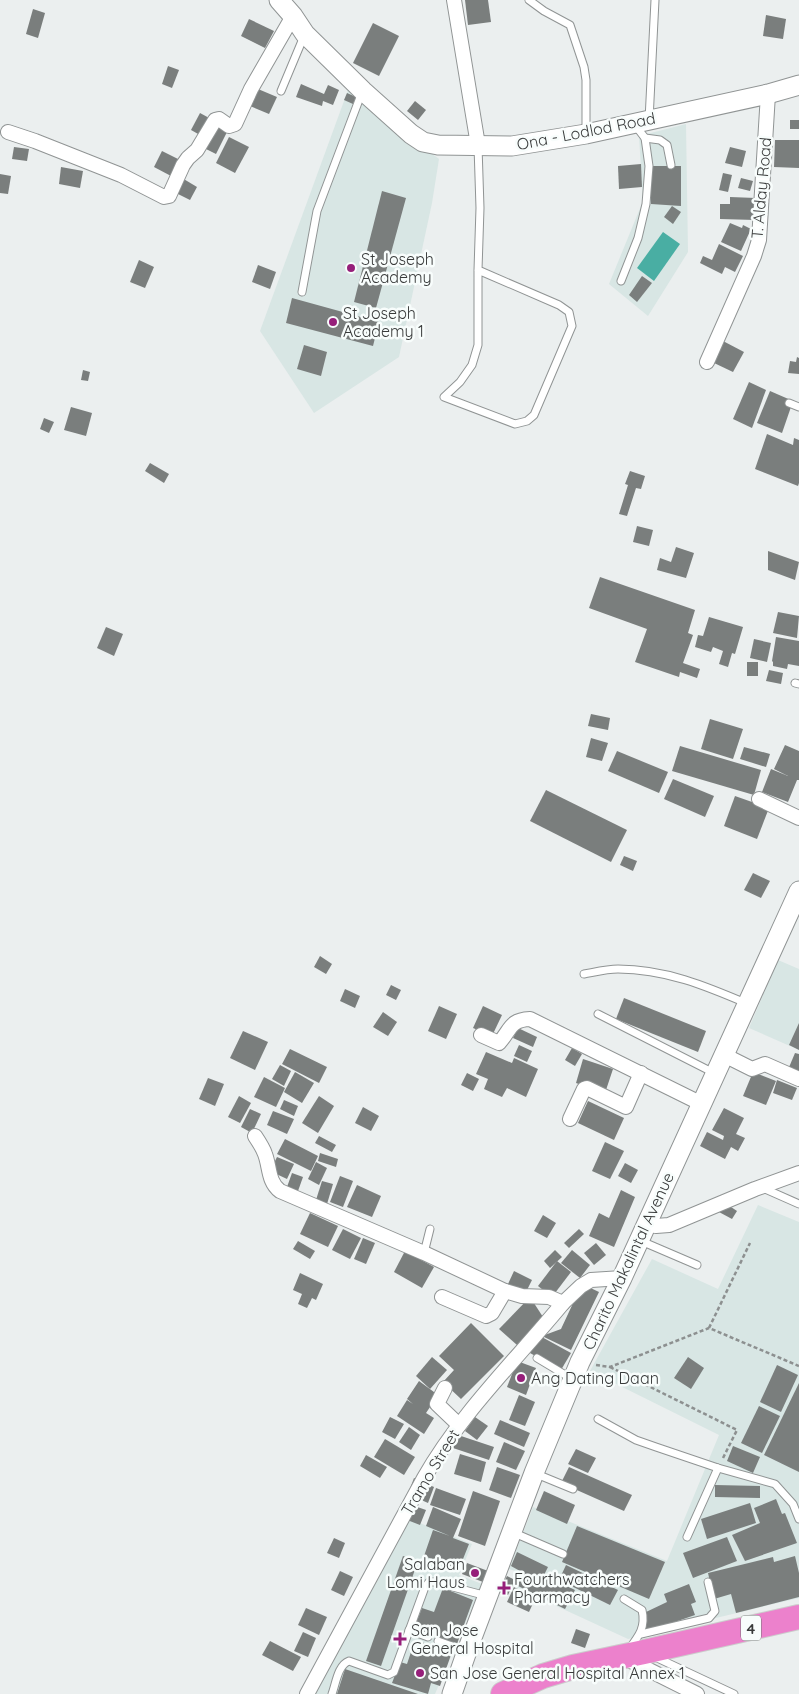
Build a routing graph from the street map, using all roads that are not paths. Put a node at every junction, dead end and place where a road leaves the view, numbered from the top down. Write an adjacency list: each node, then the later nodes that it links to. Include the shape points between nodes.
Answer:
1 (279, 0): 5 (main road, Ona - Lodlod Road)
2 (454, 0): 14 (street)
3 (529, 0): 13 (lane, via 570,25 586,80)
4 (655, 0): 11 (lane)
5 (293, 16): 6 (main road, Ona - Lodlod Road); 12 (street, via 235,124 229,126 215,120 198,150 183,165 169,196 164,197 121,175)
6 (305, 34): 8 (lane); 9 (main road, Ona - Lodlod Road)
7 (799, 85): 10 (main road, Ona - Lodlod Road)
8 (281, 91)
9 (363, 91): 14 (main road, Ona - Lodlod Road, via 423,142); 18 (lane, via 316,211)
10 (768, 94): 11 (main road, Ona - Lodlod Road); 19 (street, T. Alday Road, via 759,240)
11 (643, 128): 13 (main road, Ona - Lodlod Road); 15 (lane, via 667,144); 17 (lane, via 649,166 646,204 638,238)
12 (8, 132)
13 (586, 134): 14 (main road, Ona - Lodlod Road, via 512,146)
14 (478, 145): 16 (lane)
15 (671, 165)
16 (478, 270): 16 (lane, via 569,312 572,326 534,415 527,421 515,424 444,397 472,364 478,345)
17 (621, 281)
18 (302, 292)
19 (707, 362)
20 (789, 404): 21 (lane)
21 (799, 407)
22 (759, 799): 23 (street)
23 (799, 818)
24 (797, 901): 26 (main road, Charito Makalintal Avenue)
25 (584, 974): 26 (lane, via 617,969 662,973 698,983)
26 (748, 1004): 29 (main road, Charito Makalintal Avenue)
27 (598, 1014): 31 (lane)
28 (481, 1035): 30 (street, via 499,1044 511,1025 518,1020 530,1019)
29 (724, 1055): 31 (main road, Charito Makalintal Avenue); 32 (street, via 752,1069 765,1064)
30 (641, 1073): 33 (street); 34 (street, via 626,1107 584,1089)
31 (716, 1074): 33 (main road, Charito Makalintal Avenue)
32 (799, 1079)
33 (702, 1104): 40 (main road, Charito Makalintal Avenue)
34 (570, 1119)
35 (255, 1136): 41 (street, via 265,1154 272,1181 280,1191)
36 (799, 1173): 37 (street)
37 (761, 1186): 38 (lane); 40 (street, via 669,1225)
38 (799, 1204)
39 (430, 1229): 41 (lane)
40 (642, 1232): 42 (lane); 43 (main road, Charito Makalintal Avenue)
41 (424, 1253): 44 (street)
42 (696, 1264)
43 (622, 1278): 46 (street, Tramo Street, via 591,1280); 48 (main road, Charito Makalintal Avenue)
44 (505, 1291): 45 (street, via 492,1313 486,1316); 46 (street)
45 (442, 1298)
46 (563, 1302): 51 (street, Tramo Street)
47 (537, 1358): 48 (lane)
48 (572, 1379): 53 (main road, Charito Makalintal Avenue)
49 (445, 1388): 51 (street, via 437,1404)
50 (598, 1419): 52 (lane, via 636,1440)
51 (459, 1424): 69 (street, Tramo Street, via 424,1478)
52 (718, 1468): 55 (lane, via 775,1484 793,1504); 57 (lane)
53 (534, 1473): 54 (lane); 56 (main road, Charito Makalintal Avenue)
54 (573, 1490)
55 (799, 1519)
56 (512, 1532): 58 (lane); 60 (main road, Charito Makalintal Avenue)
57 (687, 1537)
58 (564, 1554)
59 (708, 1582): 66 (lane, via 715,1611 709,1618)
60 (488, 1596): 63 (lane, via 429,1582); 67 (main road, Charito Makalintal Avenue)
61 (624, 1599): 66 (lane, via 642,1610 644,1615)
62 (799, 1617): 66 (highway, 4)
63 (409, 1630): 64 (lane); 70 (lane, via 392,1674 350,1661 341,1667)
64 (428, 1637)
65 (438, 1640): 67 (lane)
66 (636, 1648): 68 (street); 72 (highway, 4, via 543,1676); 74 (lane)
67 (467, 1651): 71 (main road, Charito Makalintal Avenue)
68 (674, 1688): 73 (street)
69 (307, 1694)
70 (332, 1694)
71 (452, 1694)
72 (503, 1694)
73 (697, 1694)
74 (734, 1694)

